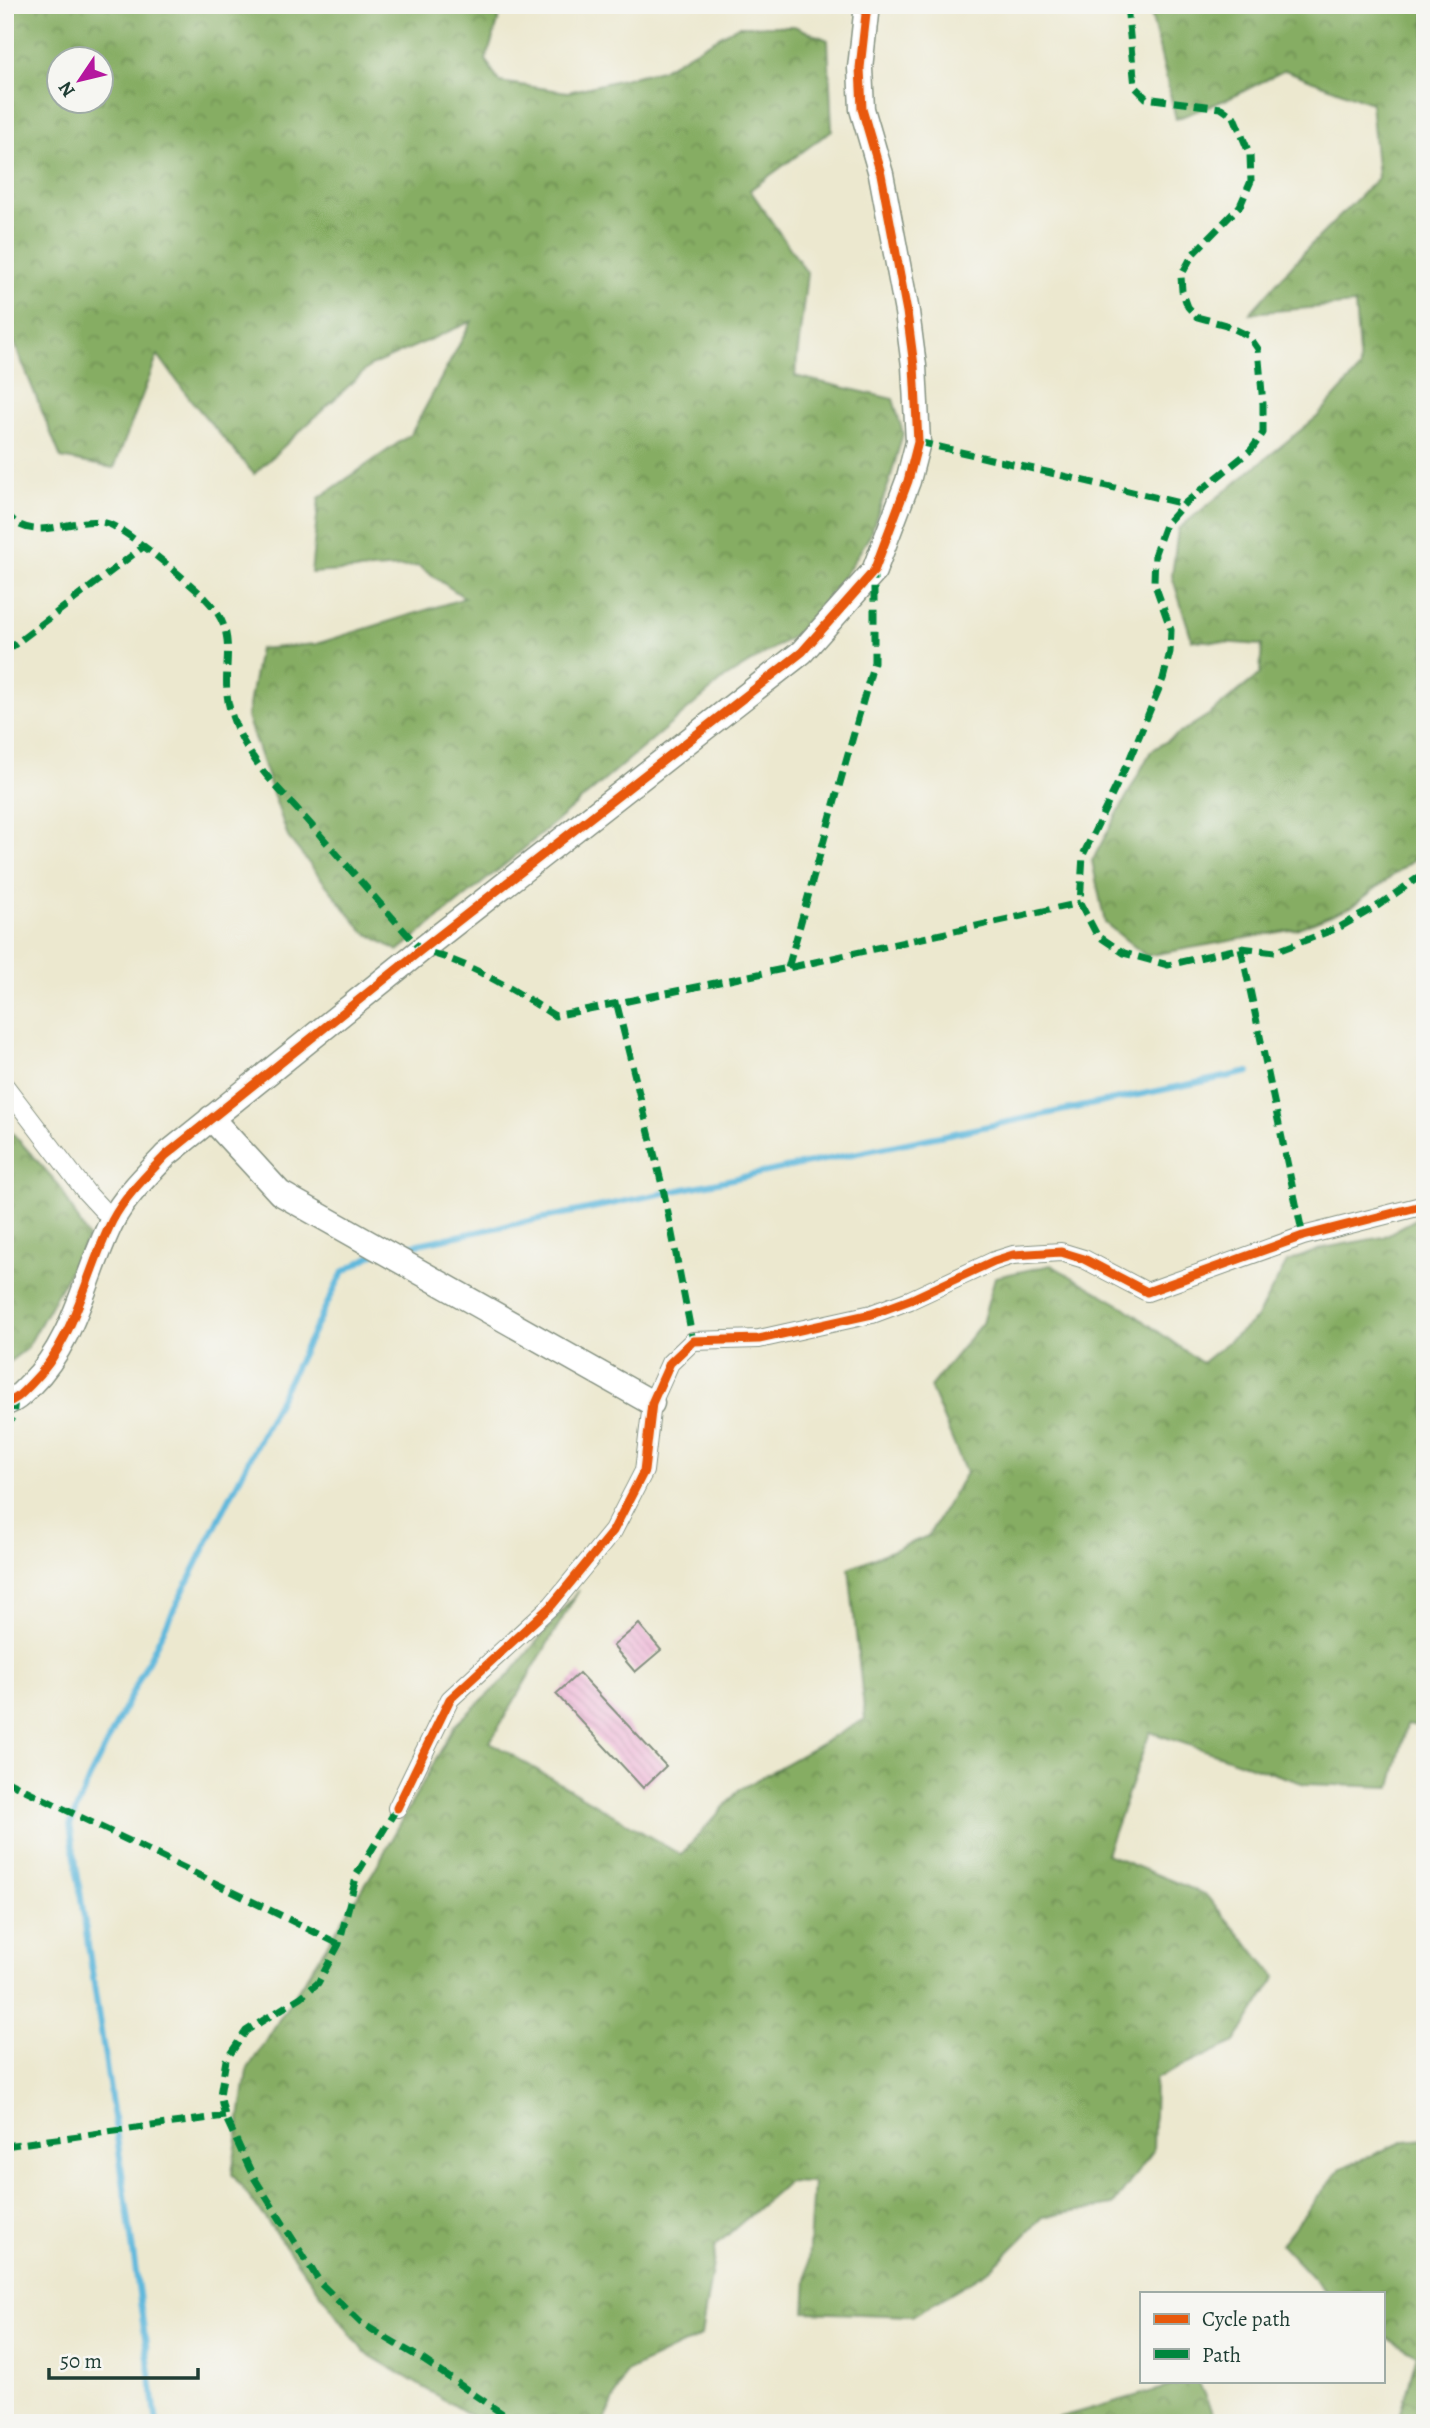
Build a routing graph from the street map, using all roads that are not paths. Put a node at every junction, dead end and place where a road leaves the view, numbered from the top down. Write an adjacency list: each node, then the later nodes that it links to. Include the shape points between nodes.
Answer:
1 (867, 5): 3 (street, via 860,68 862,109 881,174 908,312 918,442 874,571 802,652)
2 (5, 1086): 5 (street)
3 (211, 1118): 5 (street, via 166,1154); 7 (street, via 280,1193)
4 (1425, 1205): 7 (street, via 1303,1236 1147,1292 1061,1252 1013,1255 872,1314 759,1339 693,1341 670,1363)
5 (113, 1220): 6 (street, via 61,1344 40,1375 15,1400)
6 (5, 1403)
7 (652, 1403): 8 (street, via 644,1471 613,1531 552,1605 450,1699)
8 (397, 1808)

